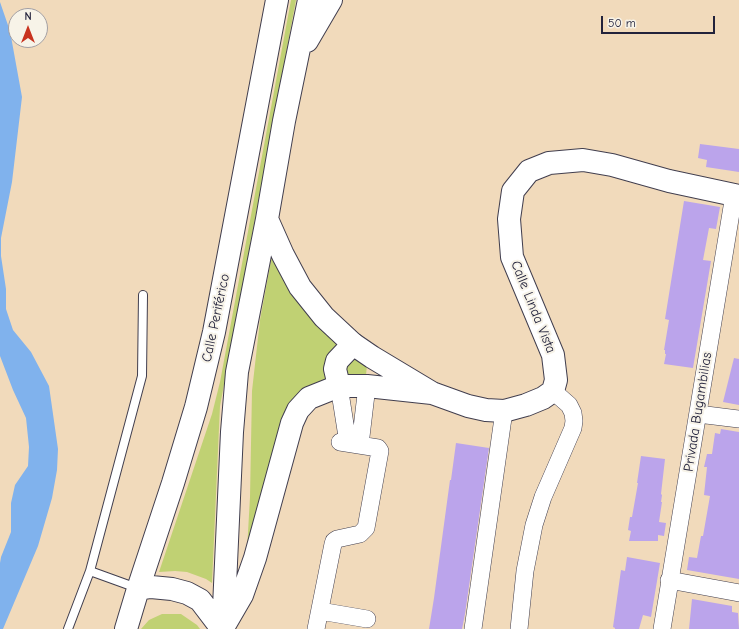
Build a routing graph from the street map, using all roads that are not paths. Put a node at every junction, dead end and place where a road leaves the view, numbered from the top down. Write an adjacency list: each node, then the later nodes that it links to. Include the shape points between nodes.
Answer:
1 (277, 0): 20 (main road, Calle Periférico, via 212,340 174,483)
2 (309, 0): 4 (main road)
3 (331, 0): 4 (main road)
4 (298, 58): 6 (main road)
5 (737, 196): 12 (main road, Calle Linda Vista, via 583,160 549,163 529,172 513,191 509,219 512,257 553,355 556,380); 15 (street, Privada Bugambilias)
6 (267, 219): 8 (main road, via 282,255 300,287 324,317); 26 (main road, via 237,372)
7 (143, 295): 18 (lane, via 142,376)
8 (353, 344): 9 (main road); 10 (main road, via 337,361 335,370)
9 (372, 357): 11 (main road); 13 (main road)
10 (339, 386): 11 (main road); 17 (street); 26 (main road, via 309,398 298,410 292,423 255,558 242,595)
11 (367, 386): 13 (main road); 17 (street)
12 (553, 391): 14 (main road, via 526,405); 29 (street, via 569,405 574,421 534,525 525,571)
13 (432, 393): 14 (main road, via 468,406)
14 (504, 411): 28 (street)
15 (698, 414): 16 (street); 19 (street, Privada Bugambilias)
16 (739, 419)
17 (349, 443): 22 (street, via 378,448 380,451 366,528 360,534 334,540)
18 (90, 572): 20 (lane); 24 (lane)
19 (669, 580): 21 (street); 30 (street, Privada Bugambilias)
20 (138, 589): 25 (main road, Calle Periférico); 26 (main road, via 151,587 187,593 200,600)
21 (739, 593)
22 (320, 611): 23 (street); 27 (street)
23 (367, 619)
24 (68, 629)
25 (126, 629)
26 (223, 629)
27 (316, 629)
28 (473, 629)
29 (519, 629)
30 (662, 629)

